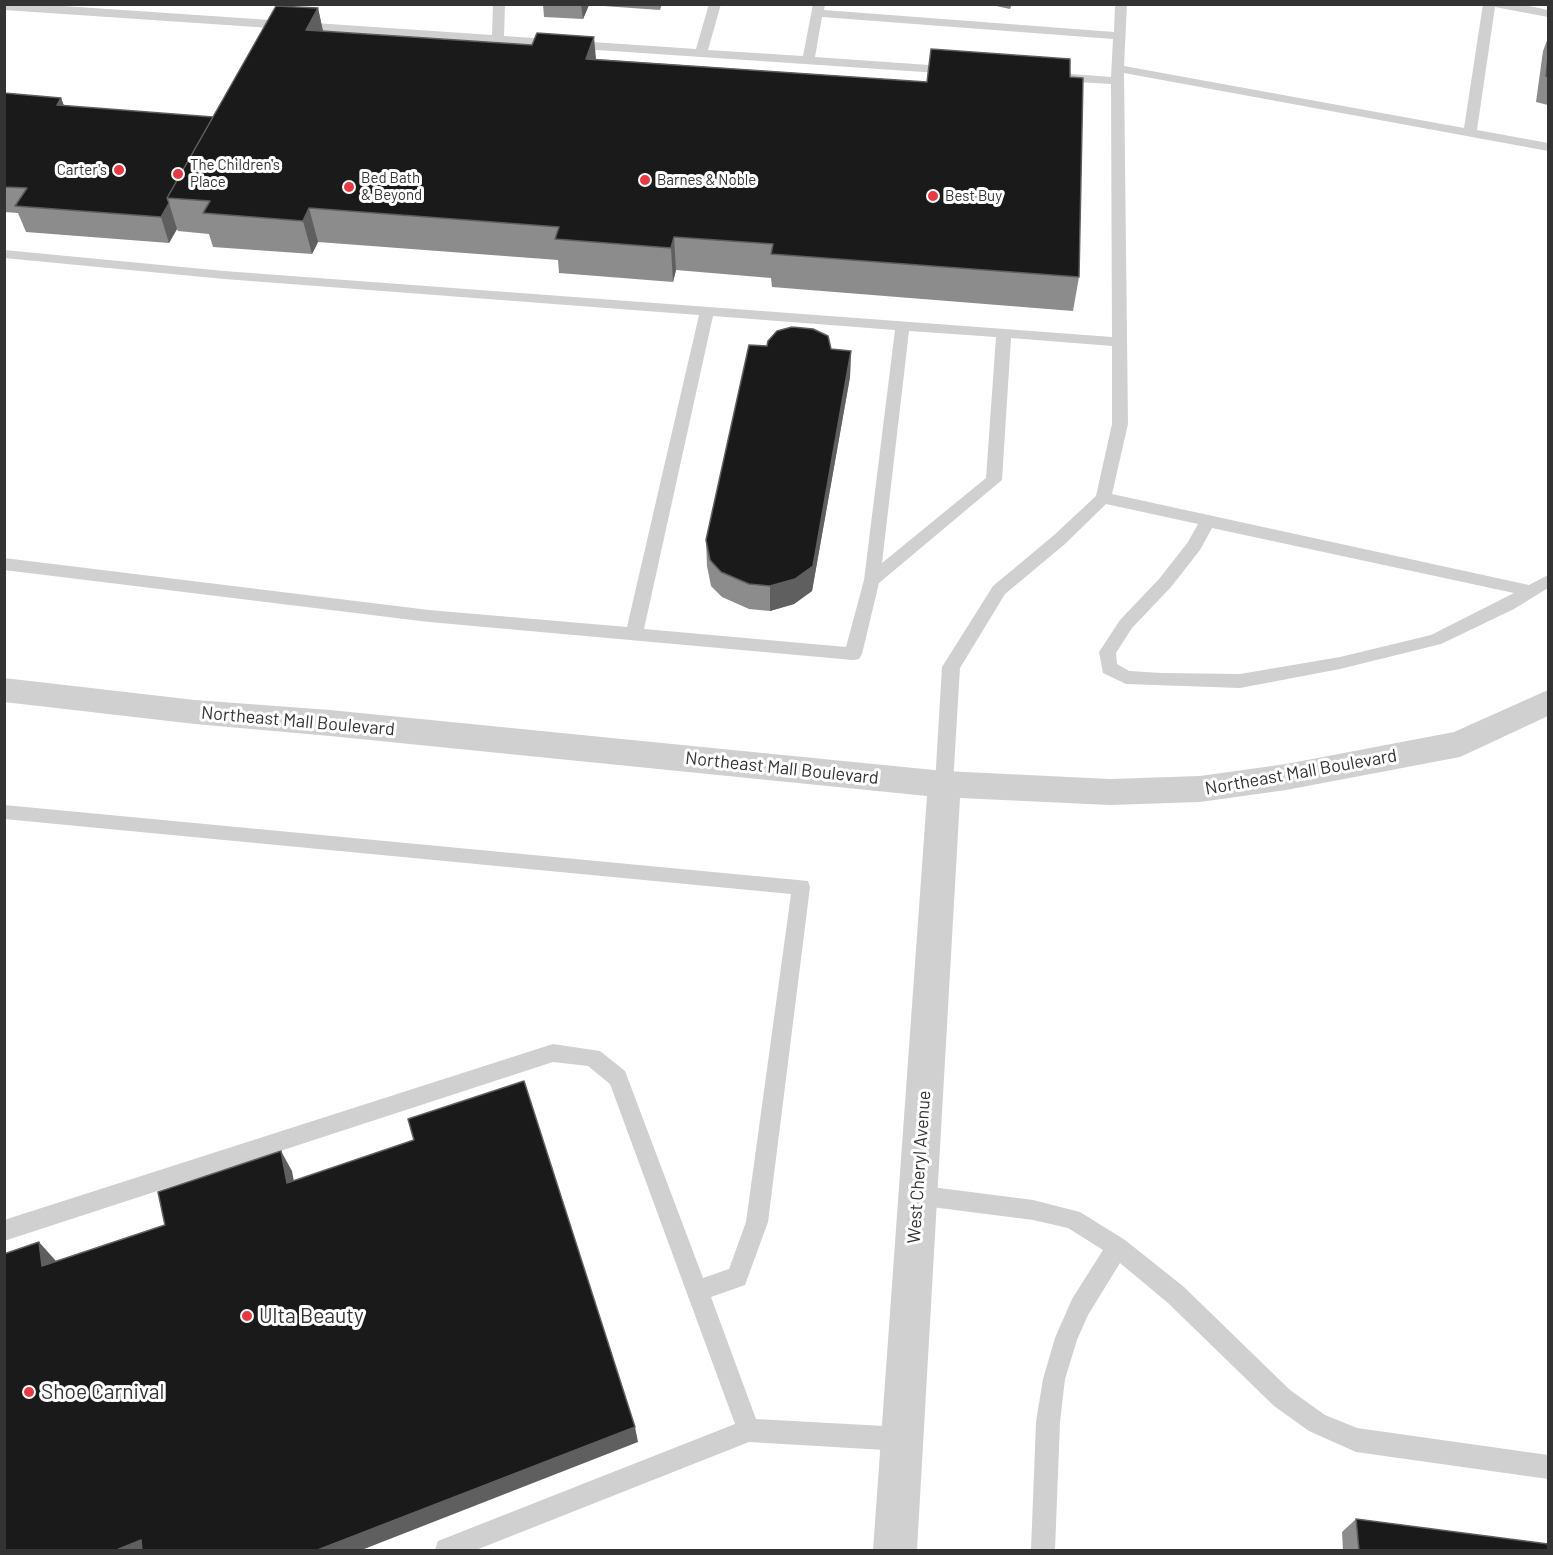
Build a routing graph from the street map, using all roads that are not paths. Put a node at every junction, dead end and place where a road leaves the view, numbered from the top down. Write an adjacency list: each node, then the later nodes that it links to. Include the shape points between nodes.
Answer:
1 (499, 4): 10 (lane)
2 (715, 4): 11 (lane)
3 (1121, 4): 9 (lane)
4 (1489, 4): 16 (lane)
5 (1498, 4): 8 (lane)
6 (4, 6): 10 (lane)
7 (819, 9): 9 (lane); 12 (lane)
8 (1548, 13)
9 (1119, 36): 14 (lane)
10 (498, 40): 11 (lane)
11 (701, 53): 12 (lane)
12 (808, 60): 13 (lane)
13 (962, 71)
14 (1117, 75): 15 (lane); 16 (lane); 22 (lane)
15 (1045, 76)
16 (1470, 132): 17 (lane)
17 (1548, 147)
18 (4, 254): 19 (lane, via 224,275)
19 (707, 310): 20 (lane); 29 (lane)
20 (903, 325): 21 (lane); 26 (lane)
21 (1004, 333): 22 (lane); 26 (lane, via 994,480)
22 (1120, 342): 23 (lane, via 1120,424)
23 (1103, 498): 24 (lane); 32 (lane, via 999,590 951,667)
24 (1208, 521): 28 (lane); 28 (lane, via 1194,546 1126,624 1107,652 1109,668 1126,677 1240,681 1340,663 1436,639)
25 (4, 564): 29 (lane, via 429,616)
26 (872, 580): 29 (lane, via 853,654)
27 (1548, 580): 28 (lane)
28 (1531, 591)
29 (634, 634)
30 (4, 690): 32 (street, Northeast Mall Boulevard)
31 (1548, 702): 32 (street, Northeast Mall Boulevard, via 1460,744 1253,782 1200,789 1110,792)
32 (944, 784): 34 (street, West Cheryl Avenue)
33 (4, 812): 37 (lane, via 801,887 757,1222 737,1277)
34 (916, 1195): 36 (lane, via 1072,1219); 39 (street, West Cheryl Avenue)
35 (4, 1231): 37 (lane, via 553,1053 593,1057 618,1078)
36 (1117, 1247): 40 (lane, via 1203,1319 1282,1398 1317,1423 1356,1440); 43 (lane, via 1080,1307 1054,1379 1048,1422)
37 (697, 1292): 38 (lane)
38 (749, 1430): 39 (lane); 41 (lane)
39 (902, 1439): 42 (street, West Cheryl Avenue)
40 (1548, 1467)
41 (447, 1551)
42 (895, 1551)
43 (1043, 1551)

